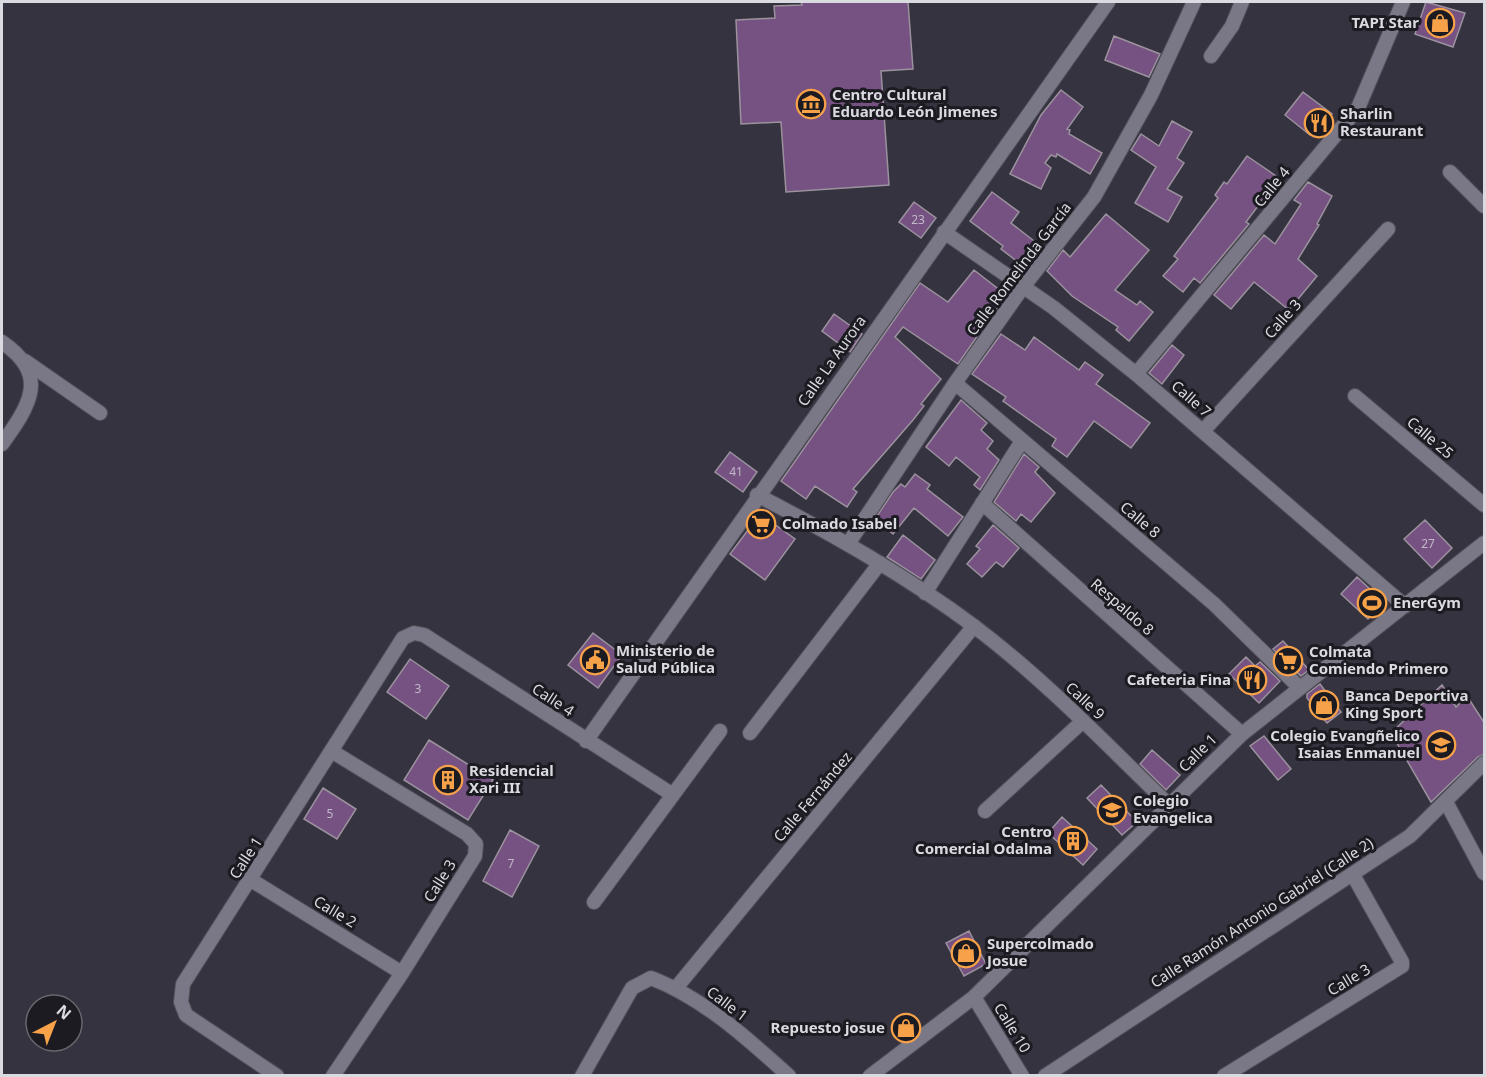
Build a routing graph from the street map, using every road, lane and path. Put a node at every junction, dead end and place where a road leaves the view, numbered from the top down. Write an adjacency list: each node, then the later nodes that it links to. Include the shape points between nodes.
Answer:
1 (1108, 2): 9 (street, Calle La Aurora)
2 (1194, 2): 10 (street, Calle Romelinda García, via 1151,95 1104,180)
3 (1242, 2): 5 (street, via 1232,26)
4 (1403, 2): 13 (street, Calle 4, via 1358,108)
5 (1211, 56)
6 (1450, 172): 7 (street)
7 (1485, 206)
8 (1388, 229): 17 (street, Calle 3)
9 (944, 232): 10 (street, Calle 7); 20 (street, Calle La Aurora)
10 (1023, 287): 13 (street, Calle 7); 14 (street, Calle Romelinda García)
11 (2, 342): 12 (street)
12 (23, 360): 16 (street); 19 (street, via 31,377 31,396)
13 (1136, 374): 17 (street, Calle 7)
14 (955, 383): 18 (street, Calle 8); 24 (street, Calle Romelinda García)
15 (1355, 396): 22 (street, Calle 25)
16 (100, 413)
17 (1203, 431): 27 (street, Calle 7)
18 (1022, 441): 21 (street); 30 (street, Calle 8, via 1214,604)
19 (2, 444)
20 (758, 495): 24 (street); 35 (street, Calle La Aurora)
21 (982, 503): 26 (street); 34 (street, Respaldo 8)
22 (1485, 505)
23 (1485, 543): 27 (street, Calle 1)
24 (848, 544): 25 (street)
25 (880, 563): 26 (street); 33 (street)
26 (925, 593): 28 (street, Calle 9)
27 (1405, 606): 30 (street, Calle 1)
28 (974, 626): 31 (street, Calle 9); 47 (street, Calle Fernández)
29 (414, 633): 35 (street, Calle 4, via 424,635); 36 (street, Calle 1, via 403,638)
30 (1299, 687): 34 (street, Calle 1)
31 (1083, 721): 40 (street, Calle 9); 41 (street)
32 (720, 732): 38 (street)
33 (750, 733)
34 (1242, 734): 40 (street, Calle 1)
35 (586, 741): 38 (street, Calle 4)
36 (333, 752): 44 (street, Calle 1); 46 (street, Calle 3, via 467,834 476,844 475,856)
37 (1485, 763): 39 (street, Calle Ramón Antonio Gabriel (Calle 2))
38 (673, 795): 45 (street)
39 (1446, 802): 42 (street); 43 (street, Calle Ramón Antonio Gabriel (Calle 2), via 1410,836)
40 (1169, 805): 48 (street, Calle 1)
41 (985, 811)
42 (1485, 873)
43 (1353, 875): 55 (street, Calle Ramón Antonio Gabriel (Calle 2)); 56 (street, Calle 3, via 1402,966)
44 (251, 880): 46 (street, Calle 2); 49 (street, Calle 1, via 183,984 181,1002 186,1015)
45 (594, 902)
46 (402, 973): 50 (street, Calle 3)
47 (676, 987): 51 (street, Calle 1, via 651,978 632,988); 52 (street, Calle 1)
48 (974, 997): 53 (street, Calle 1); 54 (street, Calle 10)
49 (276, 1076)
50 (333, 1076)
51 (582, 1076)
52 (789, 1076)
53 (870, 1076)
54 (1022, 1076)
55 (1045, 1076)
56 (1224, 1076)

